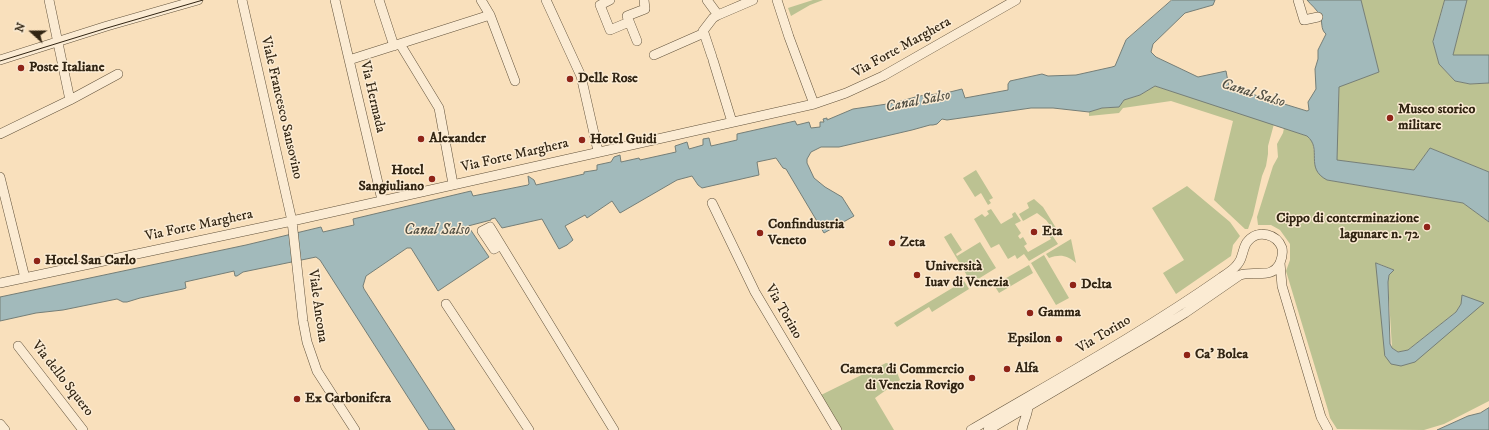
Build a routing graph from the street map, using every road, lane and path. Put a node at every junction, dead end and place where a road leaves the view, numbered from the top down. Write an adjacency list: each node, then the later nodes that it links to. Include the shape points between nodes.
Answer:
1 (49, 0): 20 (street)
2 (198, 0): 20 (street)
3 (242, 0): 37 (street, Viale Francesco Sansovino)
4 (335, 0): 25 (street, Via Hermada)
5 (378, 0): 22 (street)
6 (481, 0): 15 (street)
7 (546, 0): 32 (street, via 581,76)
8 (610, 0): 18 (street, via 600,5 610,30)
9 (644, 0): 18 (street, via 644,9)
10 (707, 0): 16 (street)
11 (753, 0): 16 (street)
12 (777, 0): 29 (street)
13 (1016, 0): 29 (street, Via Forte Marghera, via 883,76)
14 (1298, 0): 17 (street, via 1304,20)
15 (490, 15): 22 (street); 27 (street)
16 (718, 15): 19 (street, via 713,18)
17 (1318, 17)
18 (628, 19): 21 (street)
19 (704, 33): 23 (street); 30 (street)
20 (58, 41): 24 (street); 28 (street)
21 (637, 41)
22 (397, 45): 25 (street); 34 (street, via 439,108)
23 (654, 55)
24 (0, 60)
25 (349, 60): 35 (street, Via Hermada)
26 (118, 74): 28 (street)
27 (516, 80)
28 (70, 100): 31 (street)
29 (814, 104): 30 (street, Via Forte Marghera)
30 (732, 122): 32 (street, Via Forte Marghera)
31 (0, 134)
32 (598, 151): 34 (street, Via Forte Marghera)
33 (0, 177): 43 (street)
34 (452, 184): 35 (street, Via Forte Marghera)
35 (382, 200): 37 (street, Via Forte Marghera)
36 (712, 203): 56 (street, Via Torino, via 755,292)
37 (292, 225): 43 (street, Via Forte Marghera); 53 (street, Viale Ancona, via 303,321 310,353 317,371)
38 (501, 245): 55 (street)
39 (1243, 254): 40 (street, Via Torino, via 1244,246 1252,237 1259,234 1268,235 1275,238 1281,246); 41 (street, via 1245,264); 57 (street, Via Torino, via 1230,272 1180,306)
40 (1280, 263): 42 (street, via 1276,269); 45 (street)
41 (1254, 272): 42 (street, Via Torino); 48 (street, Via Torino, via 1240,275 1185,313)
42 (1265, 274): 45 (street, via 1277,280)
43 (25, 278): 44 (street, Via Forte Marghera)
44 (0, 283)
45 (1282, 286): 60 (street, via 1321,417)
46 (446, 304): 54 (street)
47 (18, 346): 52 (street, Via dello Squero)
48 (1028, 406): 49 (street, Via Torino); 59 (street)
49 (1008, 418): 58 (street, Via Torino); 59 (street)
50 (0, 424): 51 (street)
51 (5, 430)
52 (84, 430)
53 (355, 430)
54 (529, 430)
55 (614, 430)
56 (837, 430)
57 (972, 430)
58 (988, 430)
59 (1022, 430)
60 (1328, 430)

